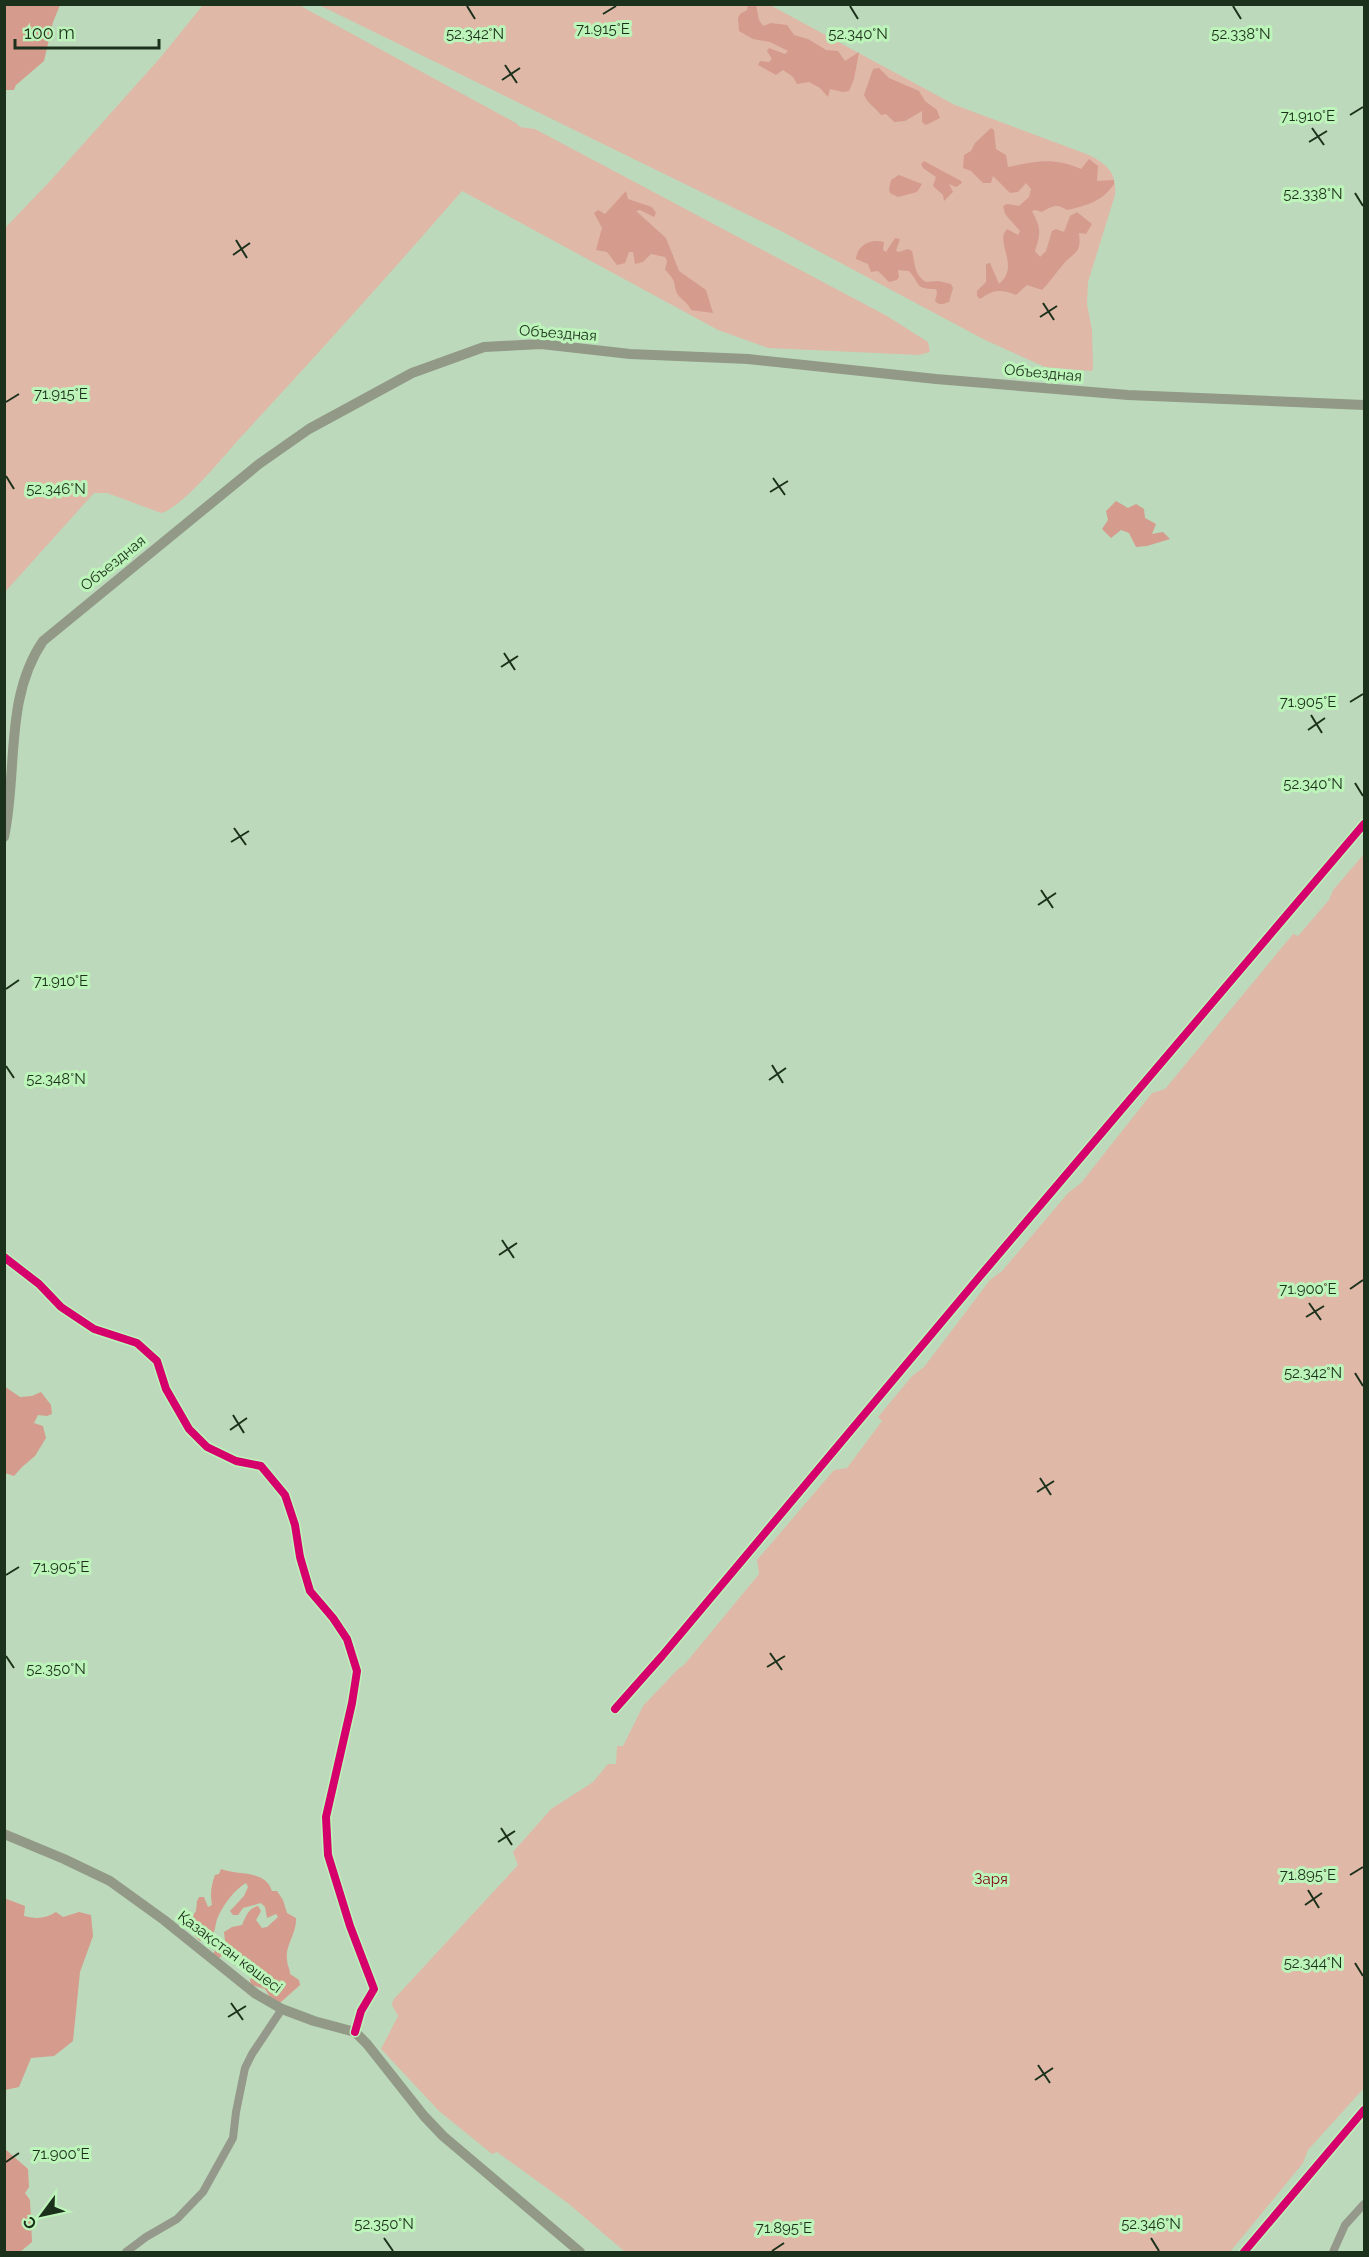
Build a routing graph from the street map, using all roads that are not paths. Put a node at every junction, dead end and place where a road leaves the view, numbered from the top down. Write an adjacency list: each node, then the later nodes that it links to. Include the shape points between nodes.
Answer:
1 (1365, 405): 3 (main road, Объездная, via 1128,395 541,344 496,345 465,353 412,373 309,429 260,464 43,641 20,697)
2 (1365, 824): 5 (street)
3 (4, 837)
4 (4, 1257): 8 (street, via 61,1307 94,1329 137,1343 157,1361 166,1389 189,1429 207,1447 236,1461 261,1466 285,1495 310,1591 347,1639 357,1671 326,1817 328,1855 374,1989)
5 (615, 1708)
6 (4, 1834): 7 (main road, Қазақстан көшесі, via 110,1881 256,1994)
7 (282, 2009): 8 (main road, Қазақстан көшесі); 12 (street, via 245,2068 233,2138 203,2192 177,2219)
8 (355, 2032): 13 (main road, via 443,2136)
9 (1365, 2110): 11 (street)
10 (1365, 2204): 14 (street, via 1345,2225)
11 (1245, 2252)
12 (126, 2253)
13 (580, 2253)
14 (1333, 2253)

